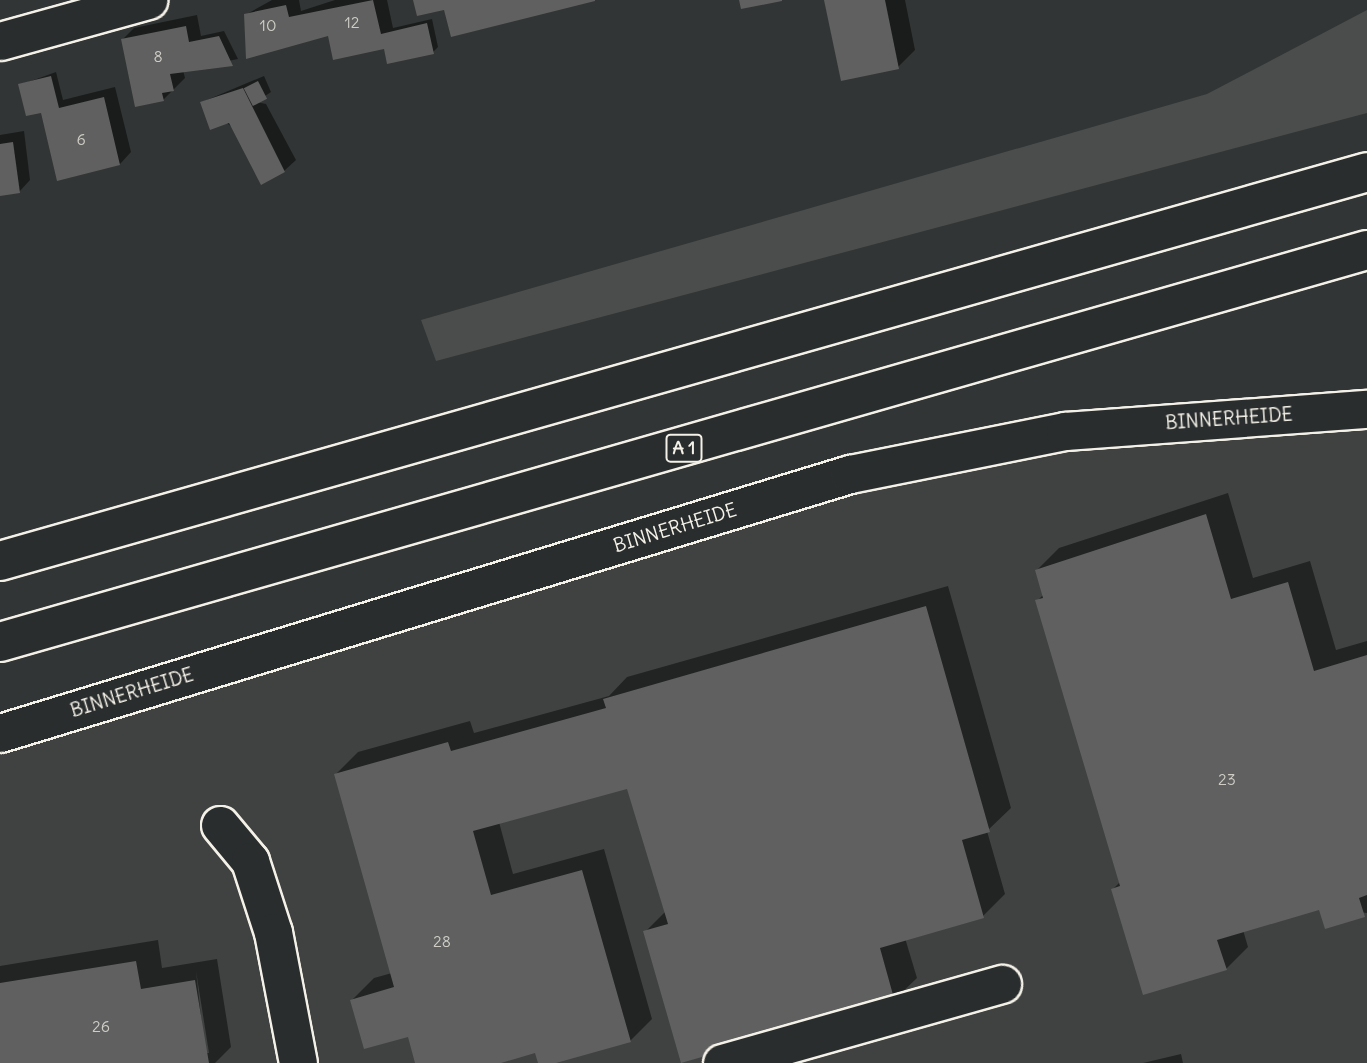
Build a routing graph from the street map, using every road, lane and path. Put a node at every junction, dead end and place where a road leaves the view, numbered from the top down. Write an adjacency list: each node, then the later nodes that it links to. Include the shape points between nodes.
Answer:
1 (148, 0): 2 (street)
2 (0, 41)
3 (1367, 172): 6 (highway)
4 (1367, 250): 7 (highway, A 1)
5 (1367, 409): 8 (street, BINNERHEIDE, via 1065,431 850,474)
6 (0, 561)
7 (0, 642)
8 (0, 733)
9 (220, 825): 11 (street, via 250,860 273,932)
10 (1002, 984): 12 (street)
11 (298, 1063)
12 (722, 1063)

